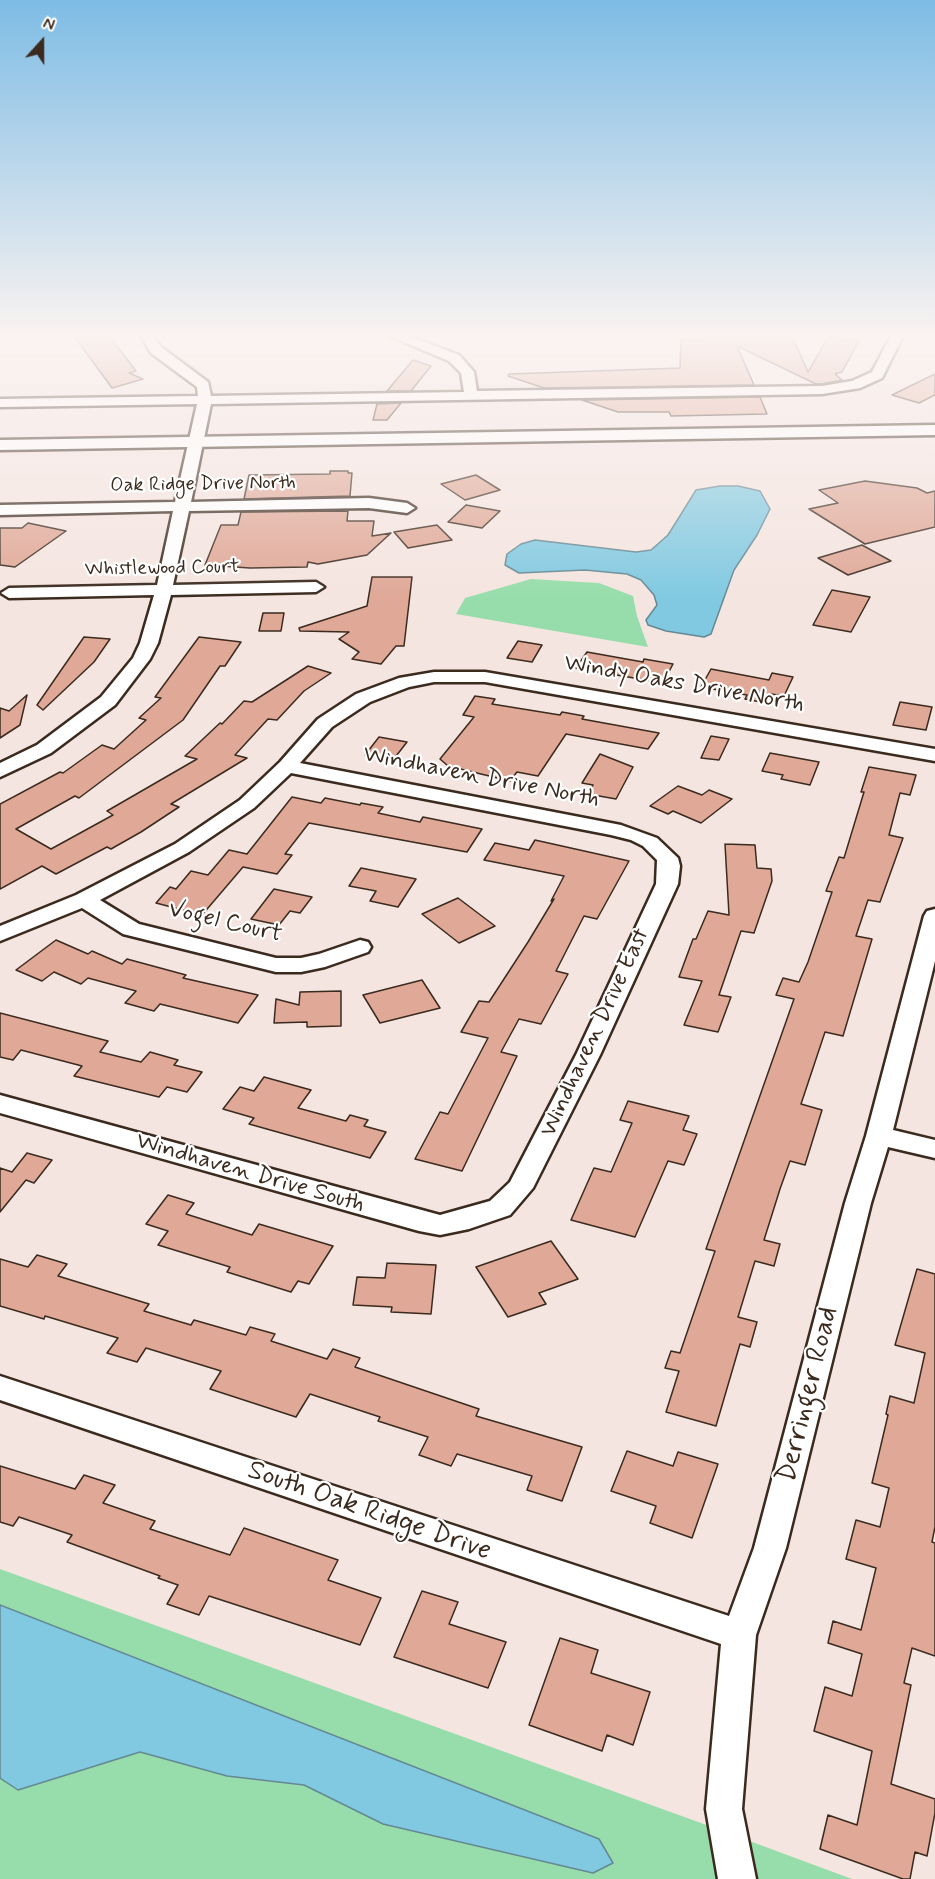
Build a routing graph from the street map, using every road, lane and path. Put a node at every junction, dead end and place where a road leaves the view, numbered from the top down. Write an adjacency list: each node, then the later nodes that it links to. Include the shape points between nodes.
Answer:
1 (200, 424): 5 (street)
2 (935, 430): 5 (main road)
3 (0, 446): 5 (main road)
4 (935, 447): 5 (main road)
5 (194, 451): 6 (main road); 7 (street)
6 (0, 462)
7 (182, 507): 8 (street, Oak Ridge Drive North, via 369,503); 9 (street, Oak Ridge Drive North); 11 (street)
8 (407, 508)
9 (0, 510)
10 (316, 587): 11 (street, Whistlewood Court)
11 (164, 590): 12 (street, Whistlewood Court); 15 (street, via 141,659 108,701 44,749)
12 (9, 593)
13 (935, 755): 14 (street, Windy Oaks Drive North, via 485,677 424,679 382,690 325,723)
14 (287, 766): 16 (street, Windhaven Drive North, via 614,830 638,836); 17 (street, Windy Oaks Drive North, via 247,804 182,848)
15 (0, 771)
16 (660, 851): 24 (street, Windhaven Drive East, via 669,866 667,884 528,1174)
17 (84, 900): 19 (street, Windy Oaks Drive North); 20 (street, Vogel Court, via 131,929 276,965 325,960)
18 (935, 916): 22 (street, Derringer Road)
19 (0, 934)
20 (360, 947)
21 (0, 1104): 24 (street, Windhaven Drive South, via 419,1221 440,1225)
22 (879, 1136): 23 (street); 26 (street, Derringer Road, via 858,1203 770,1548)
23 (935, 1149)
24 (500, 1208)
25 (0, 1388): 26 (street, South Oak Ridge Drive)
26 (739, 1635): 27 (street, Derringer Road, via 724,1809)
27 (737, 1879)

